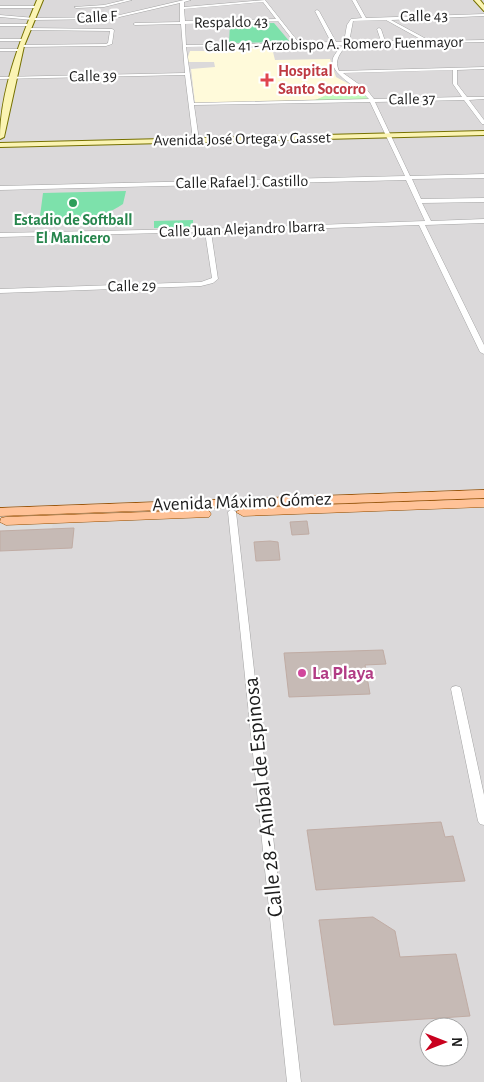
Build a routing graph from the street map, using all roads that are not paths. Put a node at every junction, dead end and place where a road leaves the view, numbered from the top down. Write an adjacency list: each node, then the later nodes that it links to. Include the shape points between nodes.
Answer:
1 (77, 0): 10 (street)
2 (130, 0): 10 (street, via 104,6)
3 (189, 0): 7 (street, Calle F)
4 (263, 0): 11 (street, via 228,6); 20 (street)
5 (354, 0): 19 (street)
6 (477, 0): 12 (main road)
7 (182, 2): 11 (street); 18 (street, Calle F, via 121,16)
8 (39, 3): 9 (street); 22 (main road)
9 (0, 7)
10 (76, 7): 18 (street)
11 (182, 8): 23 (street)
12 (484, 9)
13 (317, 11): 33 (street)
14 (232, 15): 21 (street)
15 (484, 15): 17 (street, Calle 43)
16 (0, 16): 22 (street)
17 (382, 17): 19 (street, Calle 43); 32 (street)
18 (75, 18): 22 (street, Calle F)
19 (364, 18): 34 (street, via 350,22)
20 (279, 20): 21 (street, Respaldo 43); 35 (street)
21 (235, 22): 23 (street, Respaldo 43)
22 (31, 23): 25 (street); 26 (street); 36 (main road)
23 (182, 23): 24 (street, Respaldo 43); 39 (street)
24 (136, 24)
25 (0, 25)
26 (41, 29): 27 (street); 37 (street)
27 (77, 29): 38 (street); 38 (street, via 111,29 110,44)
28 (380, 29): 31 (street)
29 (0, 40): 36 (street)
30 (484, 41): 32 (street, Calle 41 - Arzobispo A. Romero Fuenmayor)
31 (383, 42): 32 (street, Calle 41 - Arzobispo A. Romero Fuenmayor); 34 (street, Calle 41 - Arzobispo A. Romero Fuenmayor)
32 (429, 42)
33 (334, 43): 34 (street, Calle 41 - Arzobispo A. Romero Fuenmayor); 35 (street, Calle 41 - Arzobispo A. Romero Fuenmayor)
34 (346, 43): 43 (street, via 335,58)
35 (298, 44): 39 (street, Calle 41 - Arzobispo A. Romero Fuenmayor)
36 (21, 45): 37 (street); 40 (street); 46 (main road)
37 (35, 46): 38 (street)
38 (72, 46)
39 (184, 46): 44 (street)
40 (0, 50)
41 (455, 68): 42 (street); 43 (street); 47 (street, via 456,84)
42 (484, 68)
43 (338, 72): 49 (street)
44 (187, 74): 46 (street, Calle 39); 50 (street)
45 (0, 78): 46 (street, Calle 39)
46 (14, 78): 51 (main road)
47 (467, 98): 48 (street, Calle 37); 49 (street, Calle 37); 52 (street)
48 (484, 98)
49 (372, 100): 50 (street, Calle 37); 54 (street)
50 (191, 104): 56 (street)
51 (4, 109): 55 (main road)
52 (484, 123)
53 (484, 133): 54 (main road, Avenida José Ortega y Gasset)
54 (390, 135): 56 (main road, Avenida José Ortega y Gasset); 59 (street)
55 (0, 137)
56 (196, 140): 57 (main road, Avenida José Ortega y Gasset)
57 (0, 145)
58 (484, 176): 59 (street, Calle Rafael J. Castillo)
59 (410, 178): 60 (street, Calle Rafael J. Castillo); 62 (street)
60 (0, 188)
61 (484, 200): 62 (street)
62 (420, 201): 65 (street)
63 (484, 221): 65 (street, Calle Juan Alejandro lbarra)
64 (421, 223): 65 (street, Calle Juan Alejandro lbarra); 66 (street, Calle Juan Alejandro lbarra); 69 (street)
65 (429, 223)
66 (208, 231): 67 (street, Calle Juan Alejandro lbarra); 68 (street, Calle 29, via 215,279 211,282)
67 (0, 235)
68 (0, 291)
69 (484, 352)
70 (484, 493): 71 (main road, Avenida Máximo Gómez)
71 (462, 499): 72 (main road, Avenida Máximo Gómez); 73 (main road, Avenida Máximo Gómez); 74 (main road, Avenida Máximo Gómez)
72 (484, 504)
73 (0, 512)
74 (232, 512): 75 (main road, Avenida Máximo Gómez); 78 (street, Calle 28 - Aníbal de Espinosa)
75 (0, 521)
76 (456, 689): 77 (street)
77 (484, 821)
78 (294, 1082)

